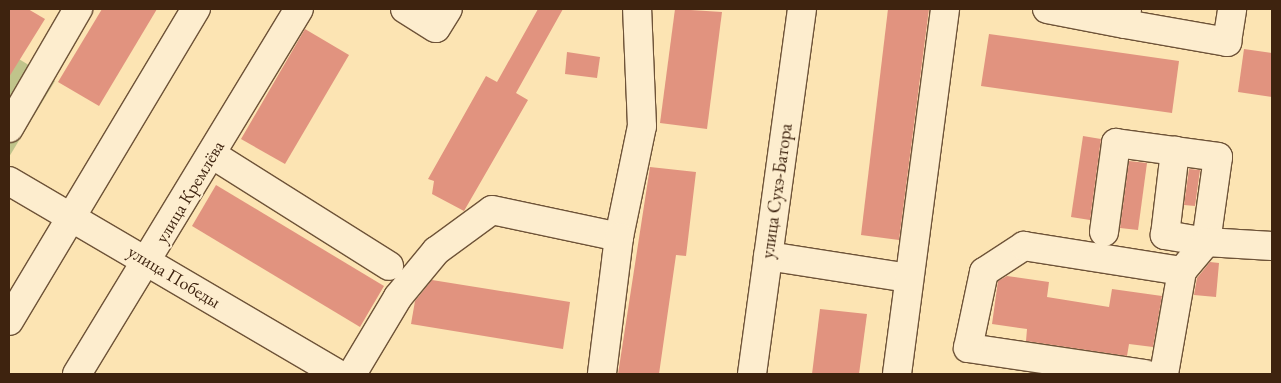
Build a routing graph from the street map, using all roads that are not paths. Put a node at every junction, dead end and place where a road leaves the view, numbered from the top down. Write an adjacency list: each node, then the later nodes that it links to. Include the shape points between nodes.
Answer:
1 (78, 9): 12 (street)
2 (196, 9): 16 (street)
3 (299, 9): 14 (street, улица Кремлёва)
4 (405, 9): 5 (street, via 436,28)
5 (448, 9)
6 (637, 9): 18 (street, via 642,126)
7 (802, 9): 21 (street, улица Сухэ-Батора)
8 (945, 9): 25 (street)
9 (1047, 9): 11 (street)
10 (1232, 9): 11 (street, via 1227,42)
11 (1126, 16)
12 (9, 128)
13 (1174, 151): 17 (street, via 1116,143); 19 (street, via 1164,236); 19 (street, via 1218,157)
14 (213, 155): 22 (street, улица Кремлёва); 23 (street)
15 (9, 181): 16 (street, улица Победы)
16 (72, 215): 22 (street, улица Победы); 26 (street)
17 (1104, 232)
18 (618, 237): 29 (street, via 492,210 436,251 398,297); 30 (street)
19 (1206, 242): 20 (street); 24 (street)
20 (1272, 246)
21 (768, 256): 25 (street); 31 (street, улица Сухэ-Батора)
22 (147, 262): 27 (street, улица Кремлёва); 28 (street, улица Победы)
23 (389, 266)
24 (1182, 271): 33 (street, via 1024,246 984,272 968,348); 34 (street)
25 (908, 278): 32 (street)
26 (9, 321)
27 (77, 374)
28 (338, 374)
29 (352, 374)
30 (602, 374)
31 (752, 374)
32 (897, 374)
33 (1145, 374)
34 (1164, 374)

